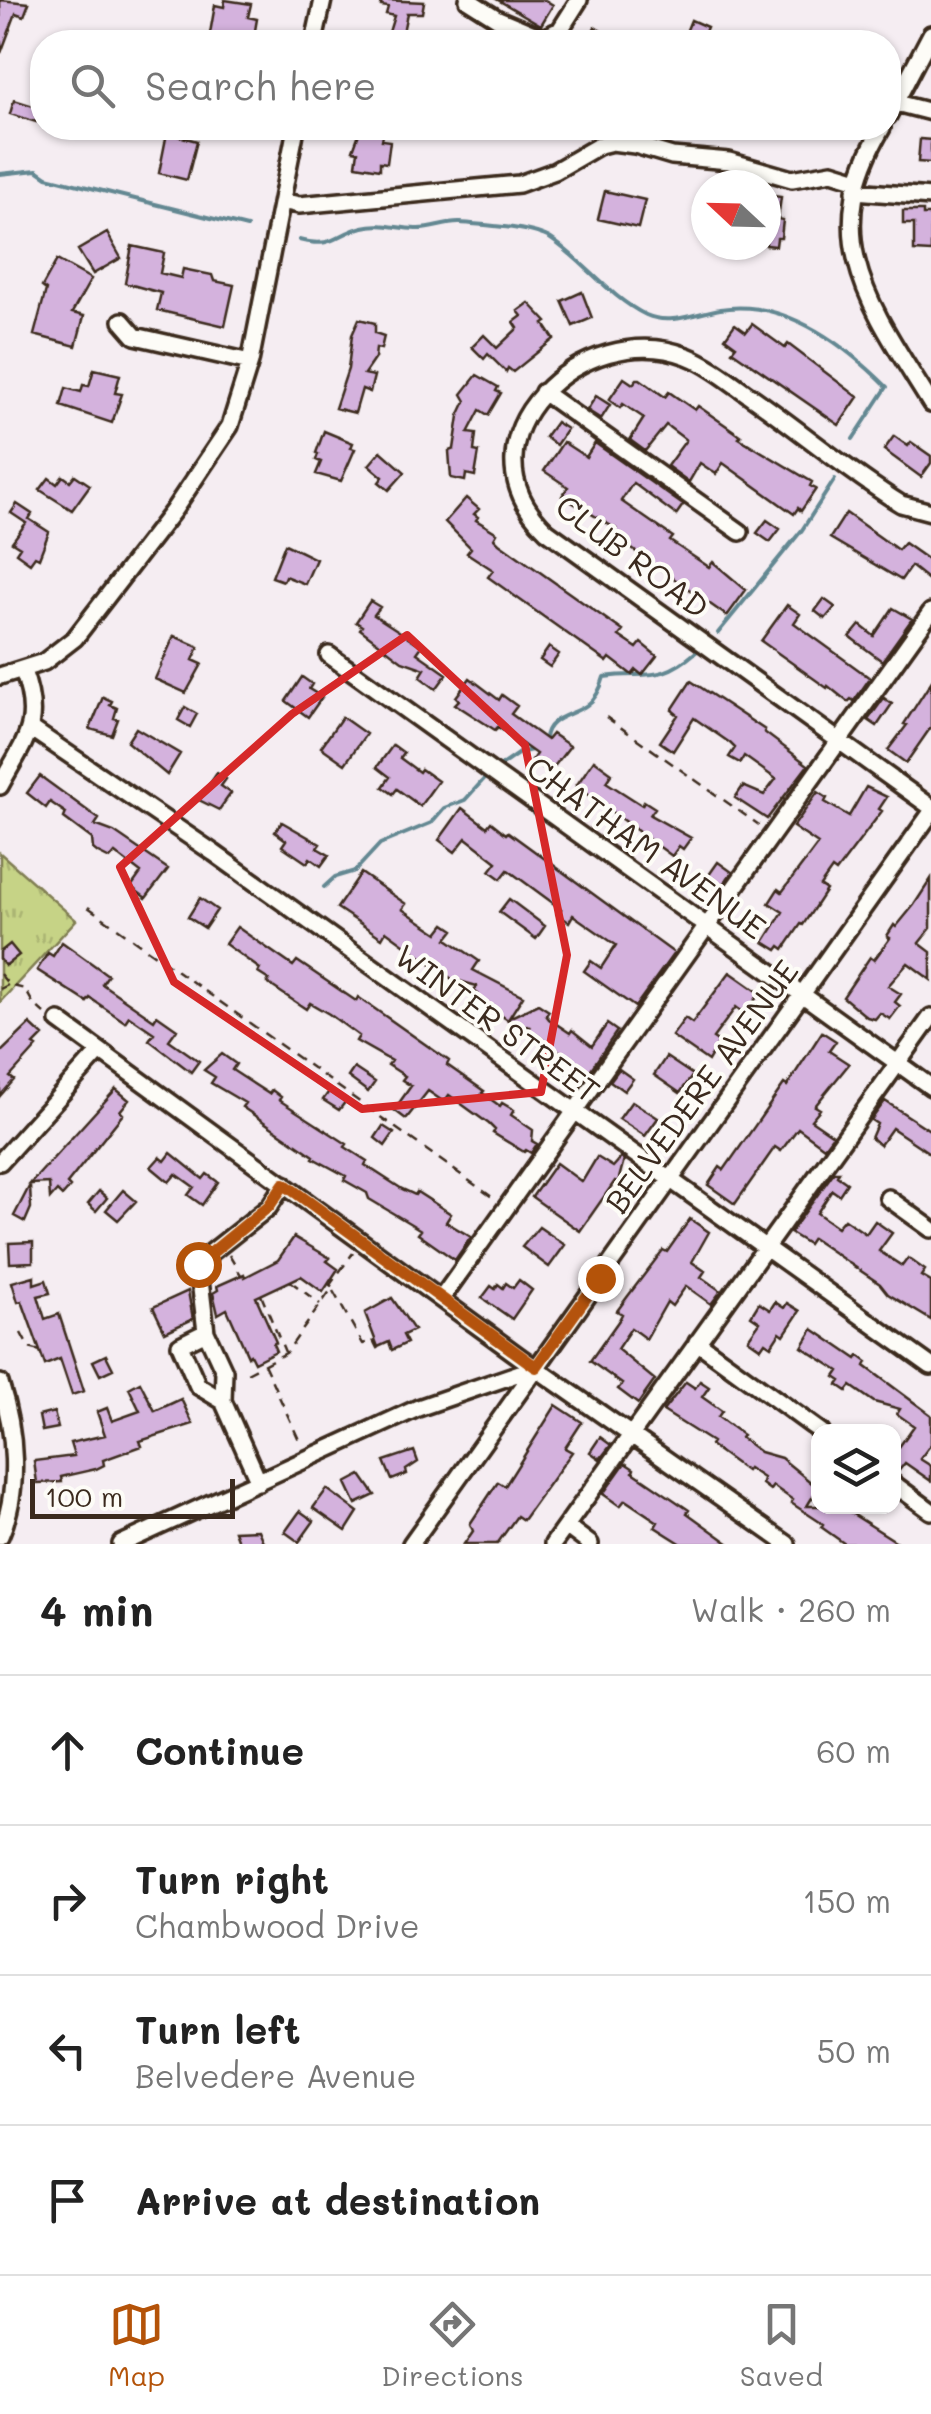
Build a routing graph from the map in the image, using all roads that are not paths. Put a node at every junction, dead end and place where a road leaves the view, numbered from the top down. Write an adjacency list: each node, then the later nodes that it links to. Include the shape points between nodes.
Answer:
1 (323, 0): 4 (street)
2 (468, 0): 5 (street)
3 (579, 0): 6 (street)
4 (317, 30)
5 (524, 30)
6 (560, 30)
7 (931, 34): 8 (street)
8 (901, 92)
9 (901, 110): 10 (street)
10 (931, 112)
11 (294, 140): 15 (street)
12 (877, 140): 13 (street)
13 (857, 186): 14 (street); 15 (street, via 832,172 792,179 612,142 538,179 492,189); 19 (street, via 853,246 862,285)
14 (931, 197)
15 (282, 202): 17 (street)
16 (122, 321): 17 (street, via 134,336)
17 (250, 362): 24 (street, via 230,426 172,510 75,638)
18 (543, 392): 20 (street, CLUB ROAD, via 576,365 637,347 686,356 873,487); 21 (street); 27 (street, CLUB ROAD, via 522,424 514,455 520,491 537,522)
19 (931, 404)
20 (931, 512)
21 (740, 532)
22 (931, 612): 27 (street)
23 (329, 655): 30 (street, CHATHAM AVENUE)
24 (22, 671): 25 (street); 26 (street, via 32,696)
25 (0, 676)
26 (30, 728): 28 (street); 37 (street, WINTER STREET)
27 (839, 740): 29 (street, CLUB ROAD); 30 (street)
28 (0, 786)
29 (931, 810): 31 (street, BELVEDERE AVENUE)
30 (707, 926): 31 (street, CHATHAM AVENUE); 37 (street)
31 (802, 994): 35 (street, CHATHAM AVENUE); 39 (street, BELVEDERE AVENUE)
32 (931, 1017): 35 (street)
33 (59, 1021): 34 (street)
34 (100, 1051): 38 (street); 40 (street)
35 (898, 1063): 36 (street, CHATHAM AVENUE); 43 (street)
36 (931, 1087)
37 (573, 1112): 39 (street, WINTER STREET); 44 (street)
38 (0, 1162)
39 (669, 1180): 43 (street, WINTER STREET); 48 (street, BELVEDERE AVENUE)
40 (284, 1184): 44 (street); 45 (street, via 269,1206 198,1264)
41 (888, 1198): 42 (street)
42 (931, 1228)
43 (766, 1248): 46 (street); 47 (street, WINTER STREET)
44 (441, 1298): 48 (street)
45 (206, 1332): 50 (street, via 224,1370); 50 (street, via 180,1344 198,1386)
46 (697, 1342): 51 (street); 52 (street)
47 (931, 1366)
48 (536, 1367): 52 (street); 53 (street, via 418,1408); 59 (street, BELVEDERE AVENUE)
49 (0, 1383): 57 (street, via 11,1427 12,1478)
50 (223, 1401): 53 (street)
51 (811, 1425)
52 (632, 1433): 56 (street); 62 (street)
53 (259, 1482): 58 (street)
54 (901, 1489): 55 (street)
55 (931, 1511)
56 (566, 1526): 60 (street); 61 (street)
57 (0, 1536)
58 (121, 1544)
59 (411, 1544)
60 (553, 1544)
61 (590, 1544)
62 (787, 1544)

